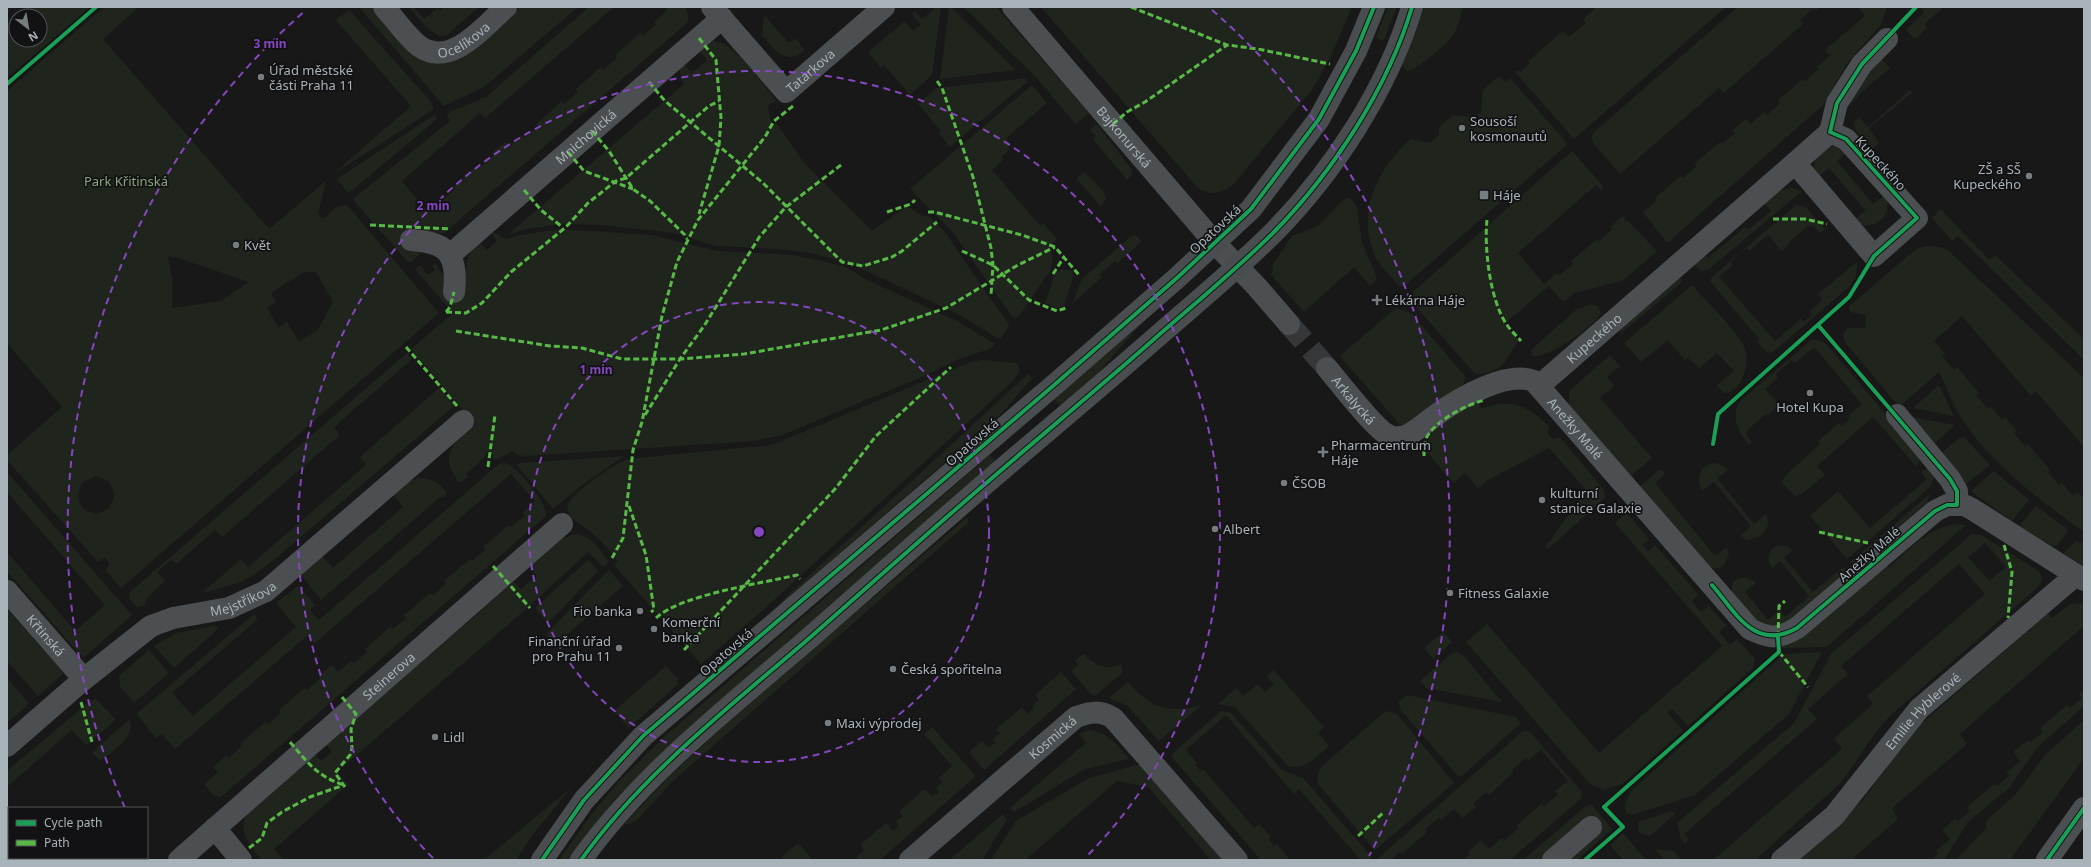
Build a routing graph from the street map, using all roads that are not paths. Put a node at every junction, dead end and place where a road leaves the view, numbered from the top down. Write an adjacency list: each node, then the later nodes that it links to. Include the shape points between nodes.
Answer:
1 (384, 7): 2 (street, Ocelíkova, via 418,46 440,54 460,47)
2 (506, 7)
3 (884, 7): 7 (street, Tatarkova, via 786,92)
4 (1013, 7): 12 (street, Bajkonurská)
5 (1374, 7): 12 (main road, Opatovská, via 1356,51 1316,124 1257,202)
6 (1412, 7): 14 (main road, via 1386,72 1350,136 1315,185 1274,232)
7 (717, 13): 13 (street, Mnichovická)
8 (1887, 39): 9 (street, via 1862,64 1837,103)
9 (1830, 132): 10 (street, Kupeckého); 10 (street, Kupeckého, via 1846,138 1917,218 1874,256)
10 (1794, 163): 18 (street, Kupeckého)
11 (411, 240): 13 (street, via 436,244)
12 (1215, 243): 14 (street, Bajkonurská); 33 (main road, Opatovská, via 1053,386 643,736 584,800)
13 (450, 255): 15 (street, via 455,269)
14 (1236, 266): 16 (street); 34 (main road, via 663,766 612,820)
15 (454, 292)
16 (1289, 324)
17 (1327, 368): 21 (street, Arkalycká)
18 (1539, 386): 21 (street, Anežky Malé, via 1527,379 1500,382 1452,404 1406,436 1395,438); 22 (street, Anežky Malé, via 1750,629 1770,636 1785,635 1797,628 1935,511)
19 (1897, 415): 22 (street, via 1950,479 1956,491)
20 (463, 421): 26 (street, Mejstříkova, via 266,592 229,608 173,618 151,626)
21 (1382, 431)
22 (1957, 504): 24 (street, via 1972,509)
23 (562, 524): 30 (street, Steinerova)
24 (2080, 578): 38 (street, Emilie Hyblerové, via 1919,709 1834,816)
25 (7, 591): 26 (street, Křtinská)
26 (84, 679): 27 (street, Mejstříkova)
27 (7, 746)
28 (2084, 808): 39 (street)
29 (1591, 827): 37 (street)
30 (215, 828): 31 (street, Steinerova); 32 (street)
31 (179, 860)
32 (241, 860)
33 (542, 860)
34 (581, 860)
35 (910, 860): 36 (street, Kosmická, via 1076,717 1103,712 1113,718)
36 (1238, 860)
37 (1553, 860)
38 (1782, 860)
39 (2047, 860)

